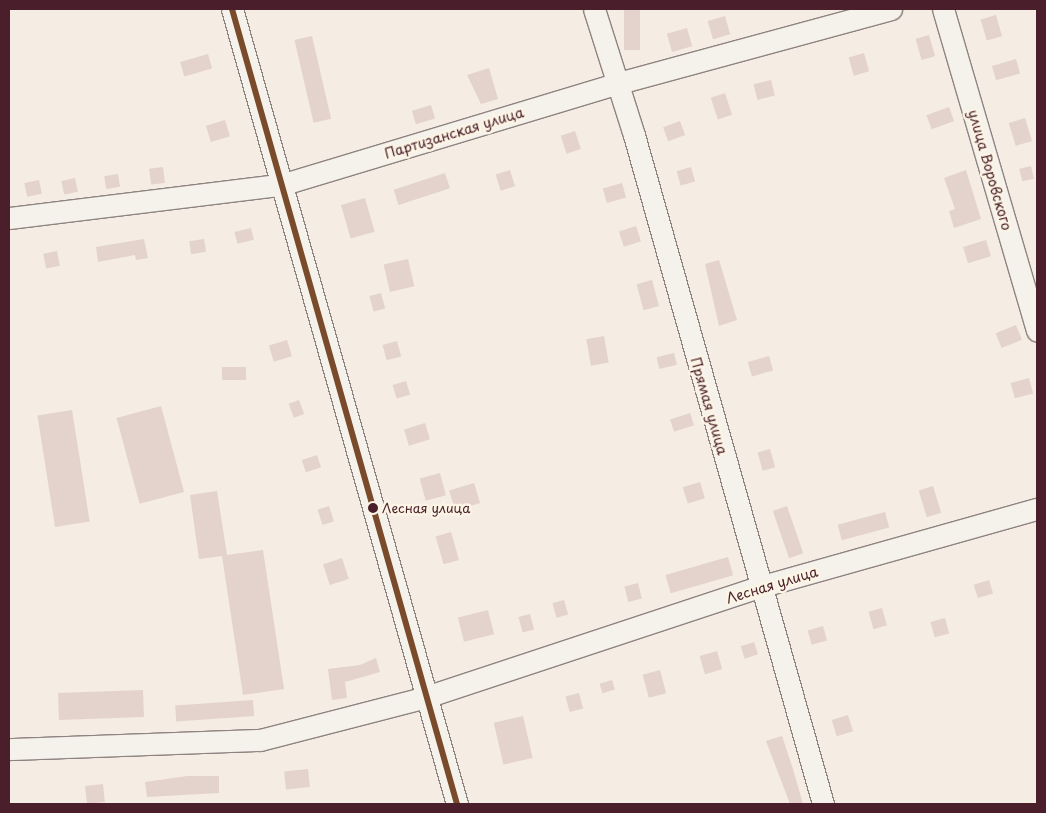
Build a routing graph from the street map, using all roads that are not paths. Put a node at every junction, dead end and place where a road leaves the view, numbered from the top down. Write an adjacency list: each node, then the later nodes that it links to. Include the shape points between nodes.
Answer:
1 (232, 9): 6 (street)
2 (594, 9): 5 (street, Прямая улица)
3 (891, 9): 5 (street, Партизанская улица)
4 (942, 9): 8 (street, улица Воровского)
5 (615, 84): 6 (street, Партизанская улица); 10 (street, Прямая улица, via 634,136)
6 (284, 184): 7 (street, Партизанская улица); 11 (street)
7 (9, 218)
8 (1037, 331)
9 (1037, 509): 10 (street, Лесная улица)
10 (759, 587): 11 (street, Лесная улица); 14 (street, Прямая улица)
11 (426, 697): 12 (street, Лесная улица, via 260,740); 13 (street)
12 (9, 749)
13 (456, 804)
14 (823, 804)

